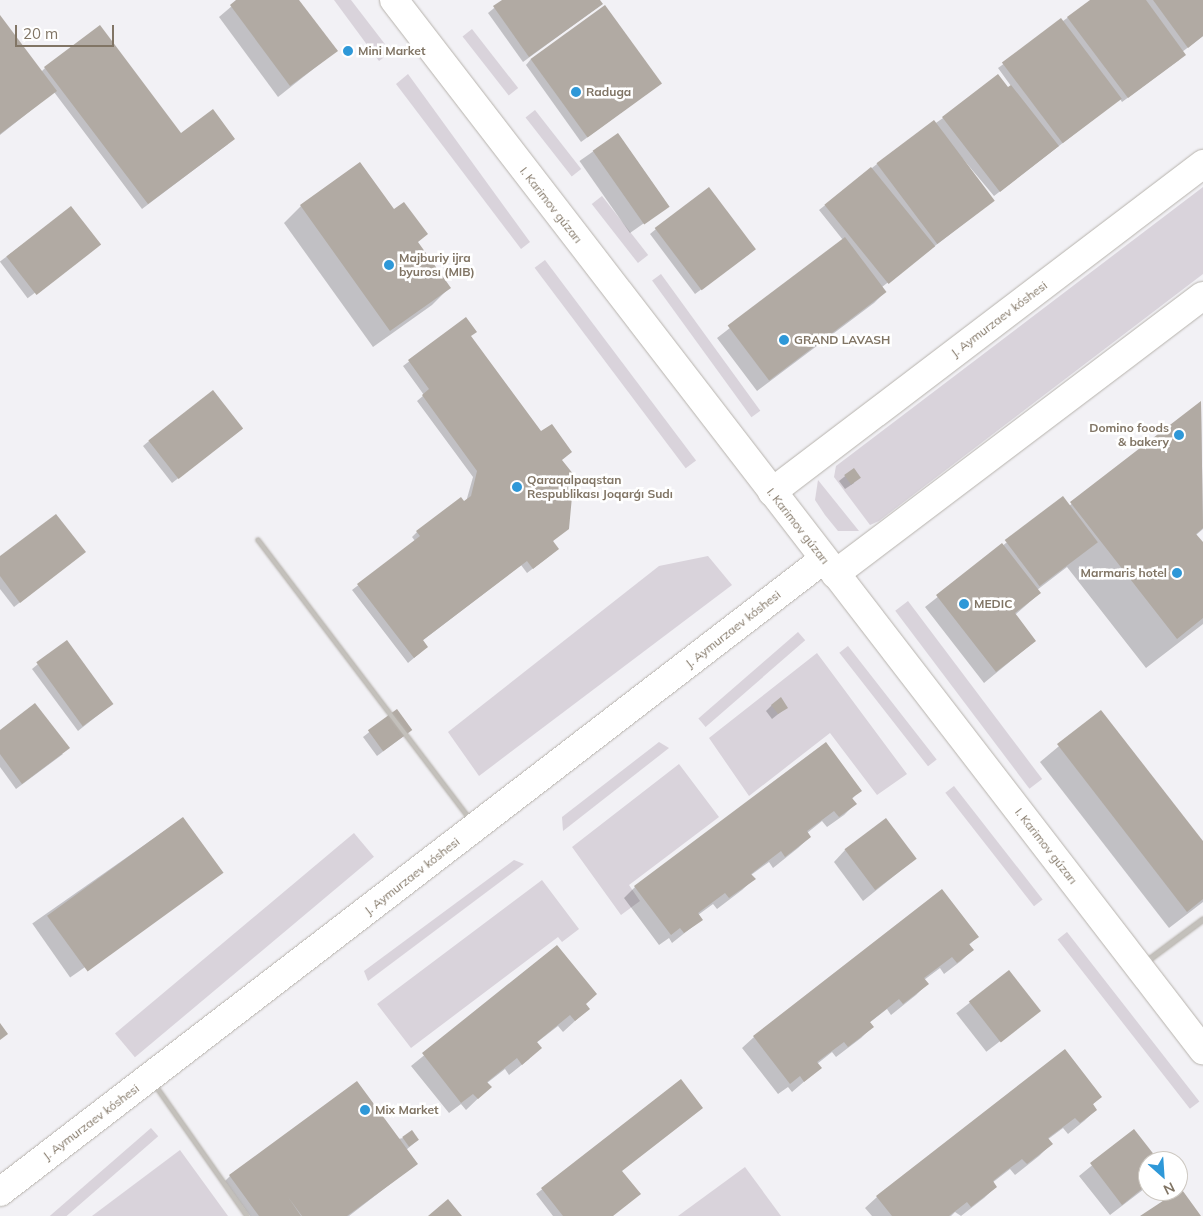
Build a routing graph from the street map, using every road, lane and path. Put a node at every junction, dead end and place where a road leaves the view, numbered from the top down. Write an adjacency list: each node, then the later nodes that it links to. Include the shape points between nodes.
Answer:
1 (394, 0): 4 (street, I. Karimov gúzarı)
2 (1203, 164): 4 (street, J. Aymurzaev kóshesi)
3 (1203, 296): 6 (street, J. Aymurzaev kóshesi)
4 (772, 492): 6 (street, I. Karimov gúzarı)
5 (258, 540): 7 (lane)
6 (829, 567): 7 (street, J. Aymurzaev kóshesi); 9 (street, I. Karimov gúzarı)
7 (476, 827): 11 (street, J. Aymurzaev kóshesi)
8 (1203, 919): 9 (street)
9 (1139, 966): 10 (street, I. Karimov gúzarı)
10 (1203, 1050)
11 (150, 1077): 12 (street, J. Aymurzaev kóshesi); 13 (lane)
12 (0, 1192)
13 (247, 1216)

